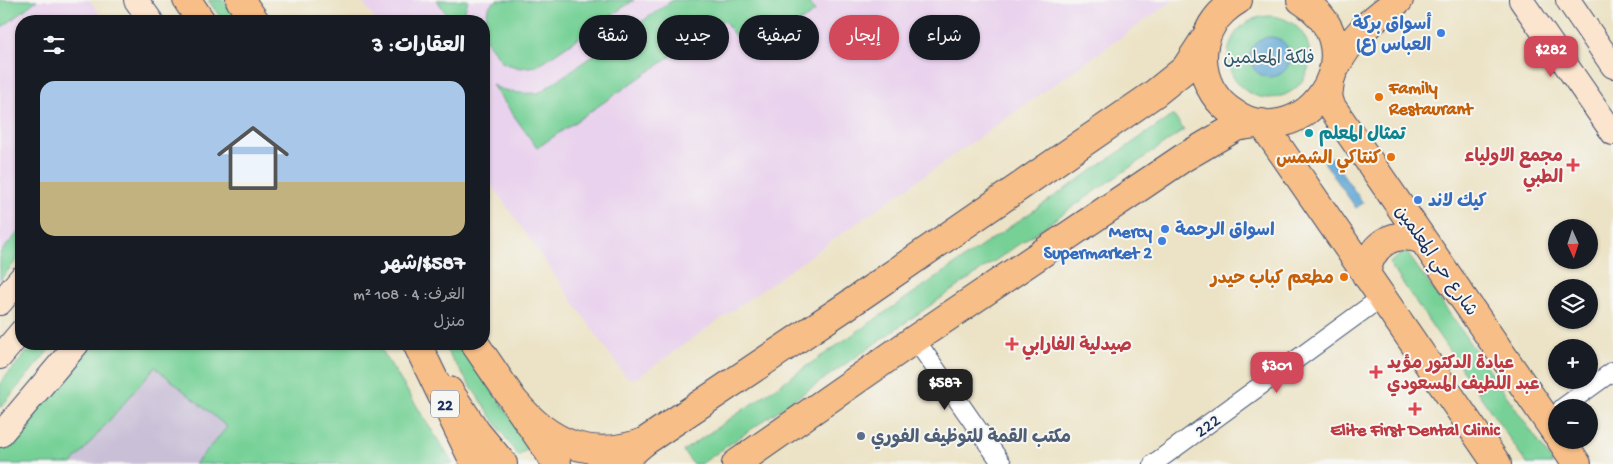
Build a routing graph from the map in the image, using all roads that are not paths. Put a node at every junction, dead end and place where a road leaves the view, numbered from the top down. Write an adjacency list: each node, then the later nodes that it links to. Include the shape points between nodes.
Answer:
1 (136, 0): 9 (street)
2 (187, 0): 10 (main road)
3 (240, 0): 11 (main road)
4 (1238, 0): 12 (main road, via 1217,17)
5 (1300, 0): 14 (main road, شارع حي المعلمين, via 1316,12 1328,29 1334,50)
6 (1399, 0): 14 (main road, via 1356,35 1341,55)
7 (1521, 0): 16 (street)
8 (1568, 0): 13 (street)
9 (147, 15)
10 (197, 15)
11 (250, 15)
12 (1206, 37): 15 (main road, via 1204,69 1211,89 1232,112); 34 (main road, via 1185,69 1154,94)
13 (1613, 66)
14 (1332, 77): 15 (main road, via 1317,103 1308,111 1286,121); 17 (main road, شارع حي المعلمين, via 1328,96 1331,106)
15 (1262, 123): 18 (main road); 23 (main road, via 1236,127 1183,158)
16 (1613, 134)
17 (1423, 240): 18 (main road, via 1406,236 1389,239 1370,257); 32 (main road, شارع حي المعلمين)
18 (1366, 274): 20 (main road)
19 (15, 285): 21 (street)
20 (1382, 298): 37 (main road); 43 (street, 222)
21 (0, 303)
22 (15, 339): 28 (street)
23 (915, 339): 36 (main road); 42 (street)
24 (69, 350): 33 (street)
25 (420, 350): 38 (main road, 22)
26 (421, 350): 39 (main road, via 477,433)
27 (479, 350): 31 (main road)
28 (0, 357)
29 (1613, 371): 30 (street)
30 (1582, 399)
31 (515, 402): 34 (main road, via 532,422 554,438 579,447 607,450); 40 (main road)
32 (1548, 411)
33 (0, 435)
34 (644, 442): 41 (main road)
35 (1570, 449): 44 (main road, شارع حي المعلمين)
36 (750, 460)
37 (1489, 461)
38 (475, 464)
39 (503, 464)
40 (557, 464)
41 (618, 464)
42 (1002, 464)
43 (1153, 464)
44 (1577, 464)

